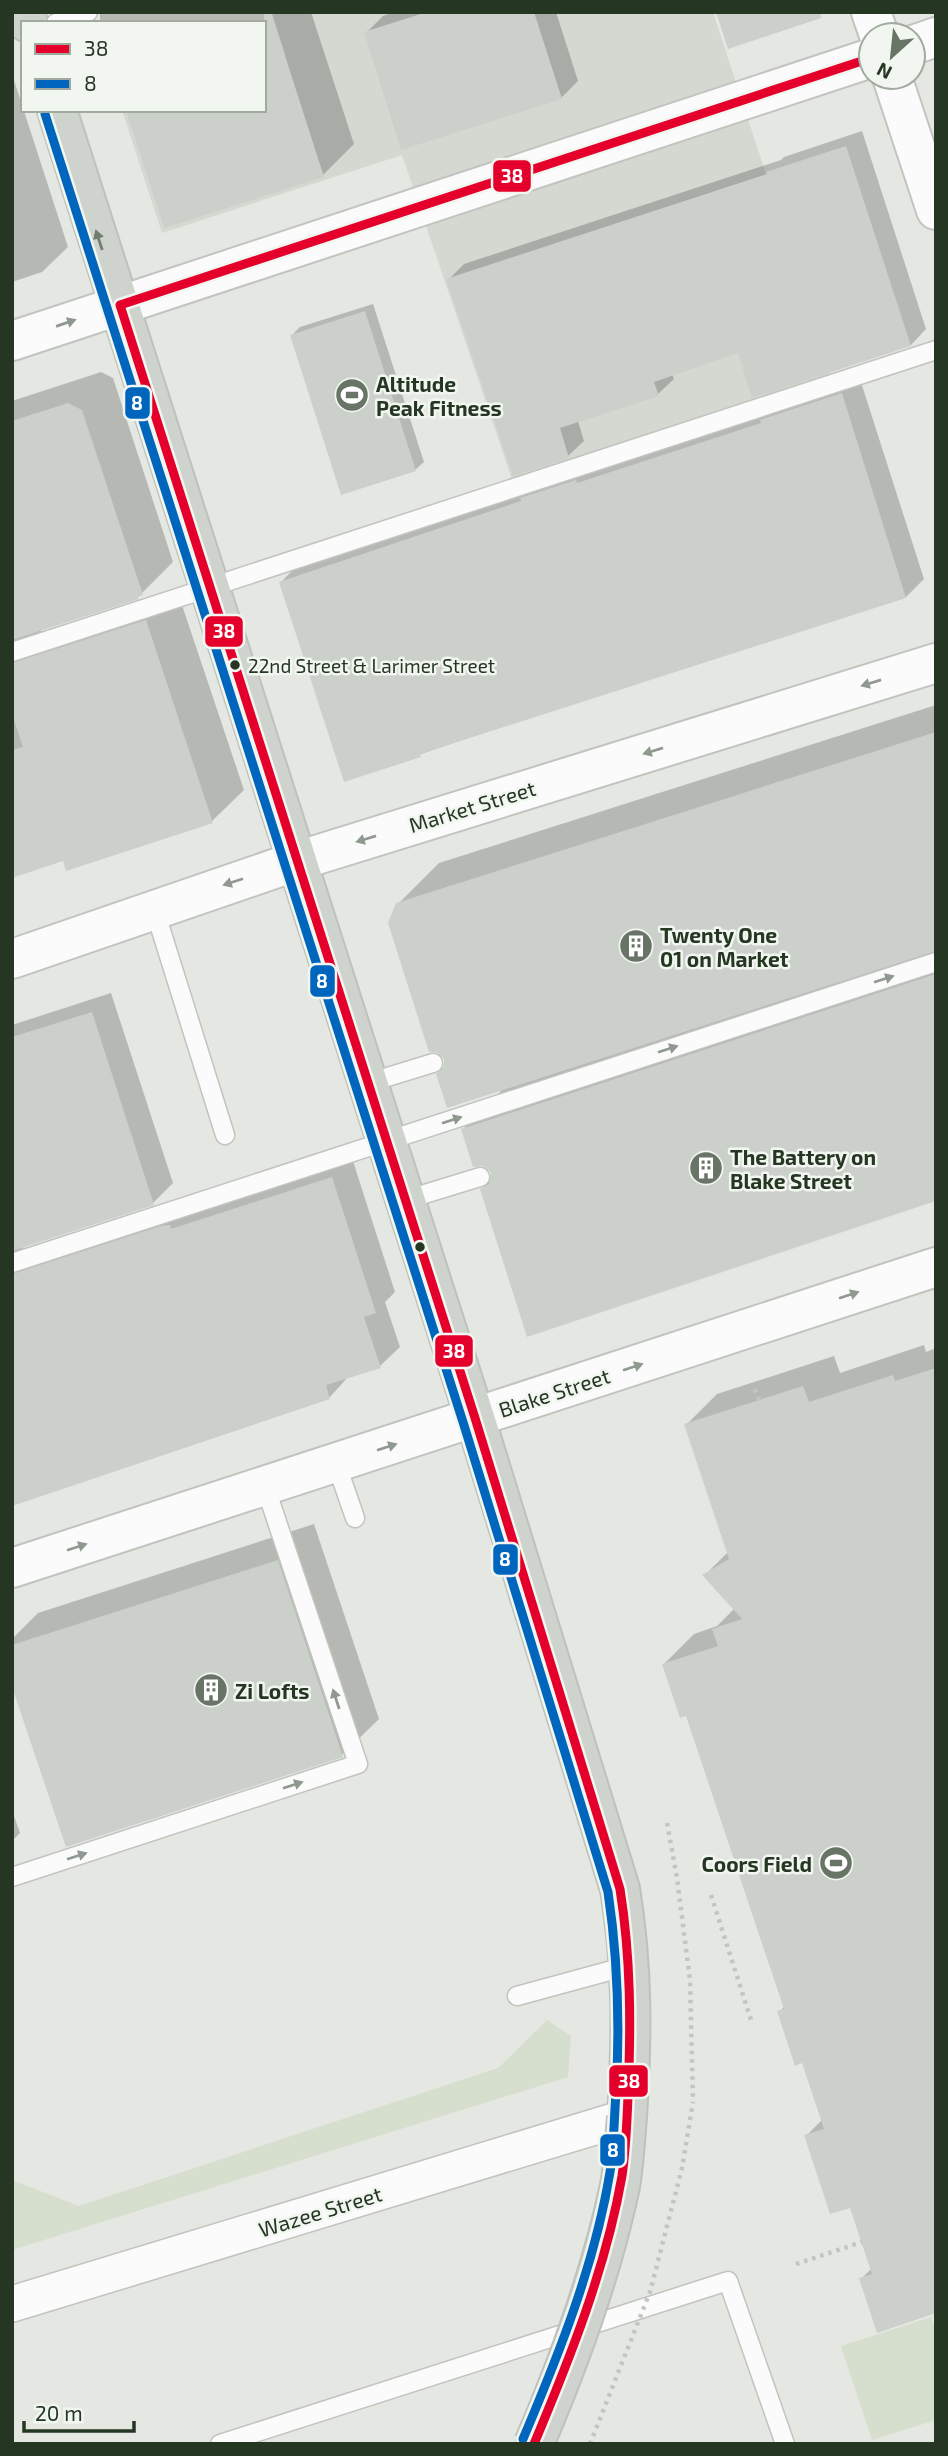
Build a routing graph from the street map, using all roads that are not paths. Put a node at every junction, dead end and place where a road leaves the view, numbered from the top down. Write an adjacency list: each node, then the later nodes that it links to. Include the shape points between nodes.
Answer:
1 (88, 12): 2 (lane)
2 (62, 21)
3 (857, 63): 7 (main road)
4 (897, 91): 6 (main road)
5 (58, 112): 7 (main road, one-way to 5)
6 (936, 210)
7 (120, 305): 8 (main road, one-way to 7); 10 (main road)
8 (12, 341)
9 (936, 350): 10 (lane)
10 (210, 588): 11 (lane); 13 (main road)
11 (12, 652)
12 (936, 663): 13 (main road, Market Street, one-way to 13)
13 (297, 861): 14 (main road, Market Street, one-way to 14); 18 (main road)
14 (154, 908): 15 (main road, Market Street); 19 (lane)
15 (12, 959)
16 (936, 962): 20 (lane, one-way to 16)
17 (433, 1063): 18 (lane)
18 (368, 1083): 20 (main road)
19 (225, 1135)
20 (387, 1141): 22 (main road); 23 (lane)
21 (480, 1177): 22 (lane)
22 (405, 1200): 25 (main road)
23 (12, 1263)
24 (936, 1267): 25 (main road, Blake Street, one-way to 24)
25 (475, 1418): 26 (main road, Blake Street, one-way to 25); 31 (main road, via 620,1889)
26 (337, 1463): 27 (main road, Blake Street); 28 (lane)
27 (265, 1486): 29 (main road, Blake Street, one-way to 27); 30 (lane, one-way to 27, via 358,1764)
28 (355, 1518)
29 (12, 1568)
30 (12, 1877)
31 (631, 1965): 32 (lane); 33 (main road)
32 (517, 1996)
33 (627, 2117): 34 (street, Wazee Street); 36 (main road, bridge, via 620,2183 603,2253 579,2331)
34 (12, 2304)
35 (220, 2444): 37 (lane, via 728,2281)
36 (534, 2444)
37 (785, 2444)

